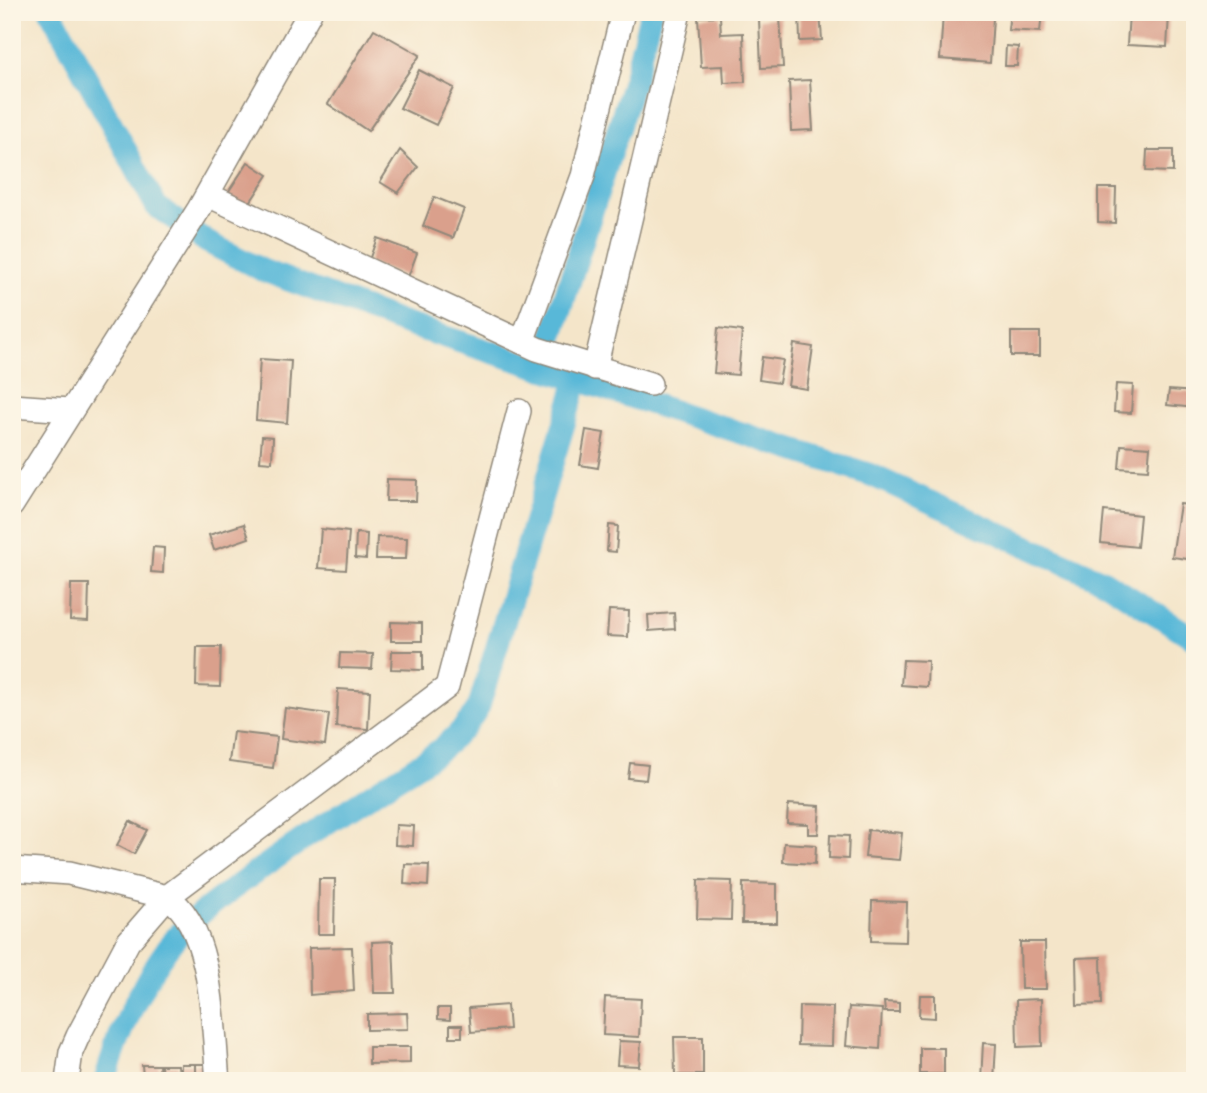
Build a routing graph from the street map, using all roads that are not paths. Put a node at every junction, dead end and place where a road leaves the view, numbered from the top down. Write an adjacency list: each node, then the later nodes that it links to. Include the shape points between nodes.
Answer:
1 (310, 12): 4 (street)
2 (623, 12): 5 (street, via 583,176)
3 (679, 12): 6 (street)
4 (204, 202): 5 (street); 9 (street)
5 (530, 346): 6 (street)
6 (586, 365): 7 (street)
7 (650, 384)
8 (12, 406): 9 (street)
9 (70, 410): 11 (street)
10 (519, 411): 13 (street, via 447,687)
11 (12, 505)
12 (12, 869): 13 (street, via 69,873)
13 (173, 901): 14 (street, via 121,954 71,1052); 15 (street, via 201,945)
14 (67, 1081)
15 (218, 1081)

